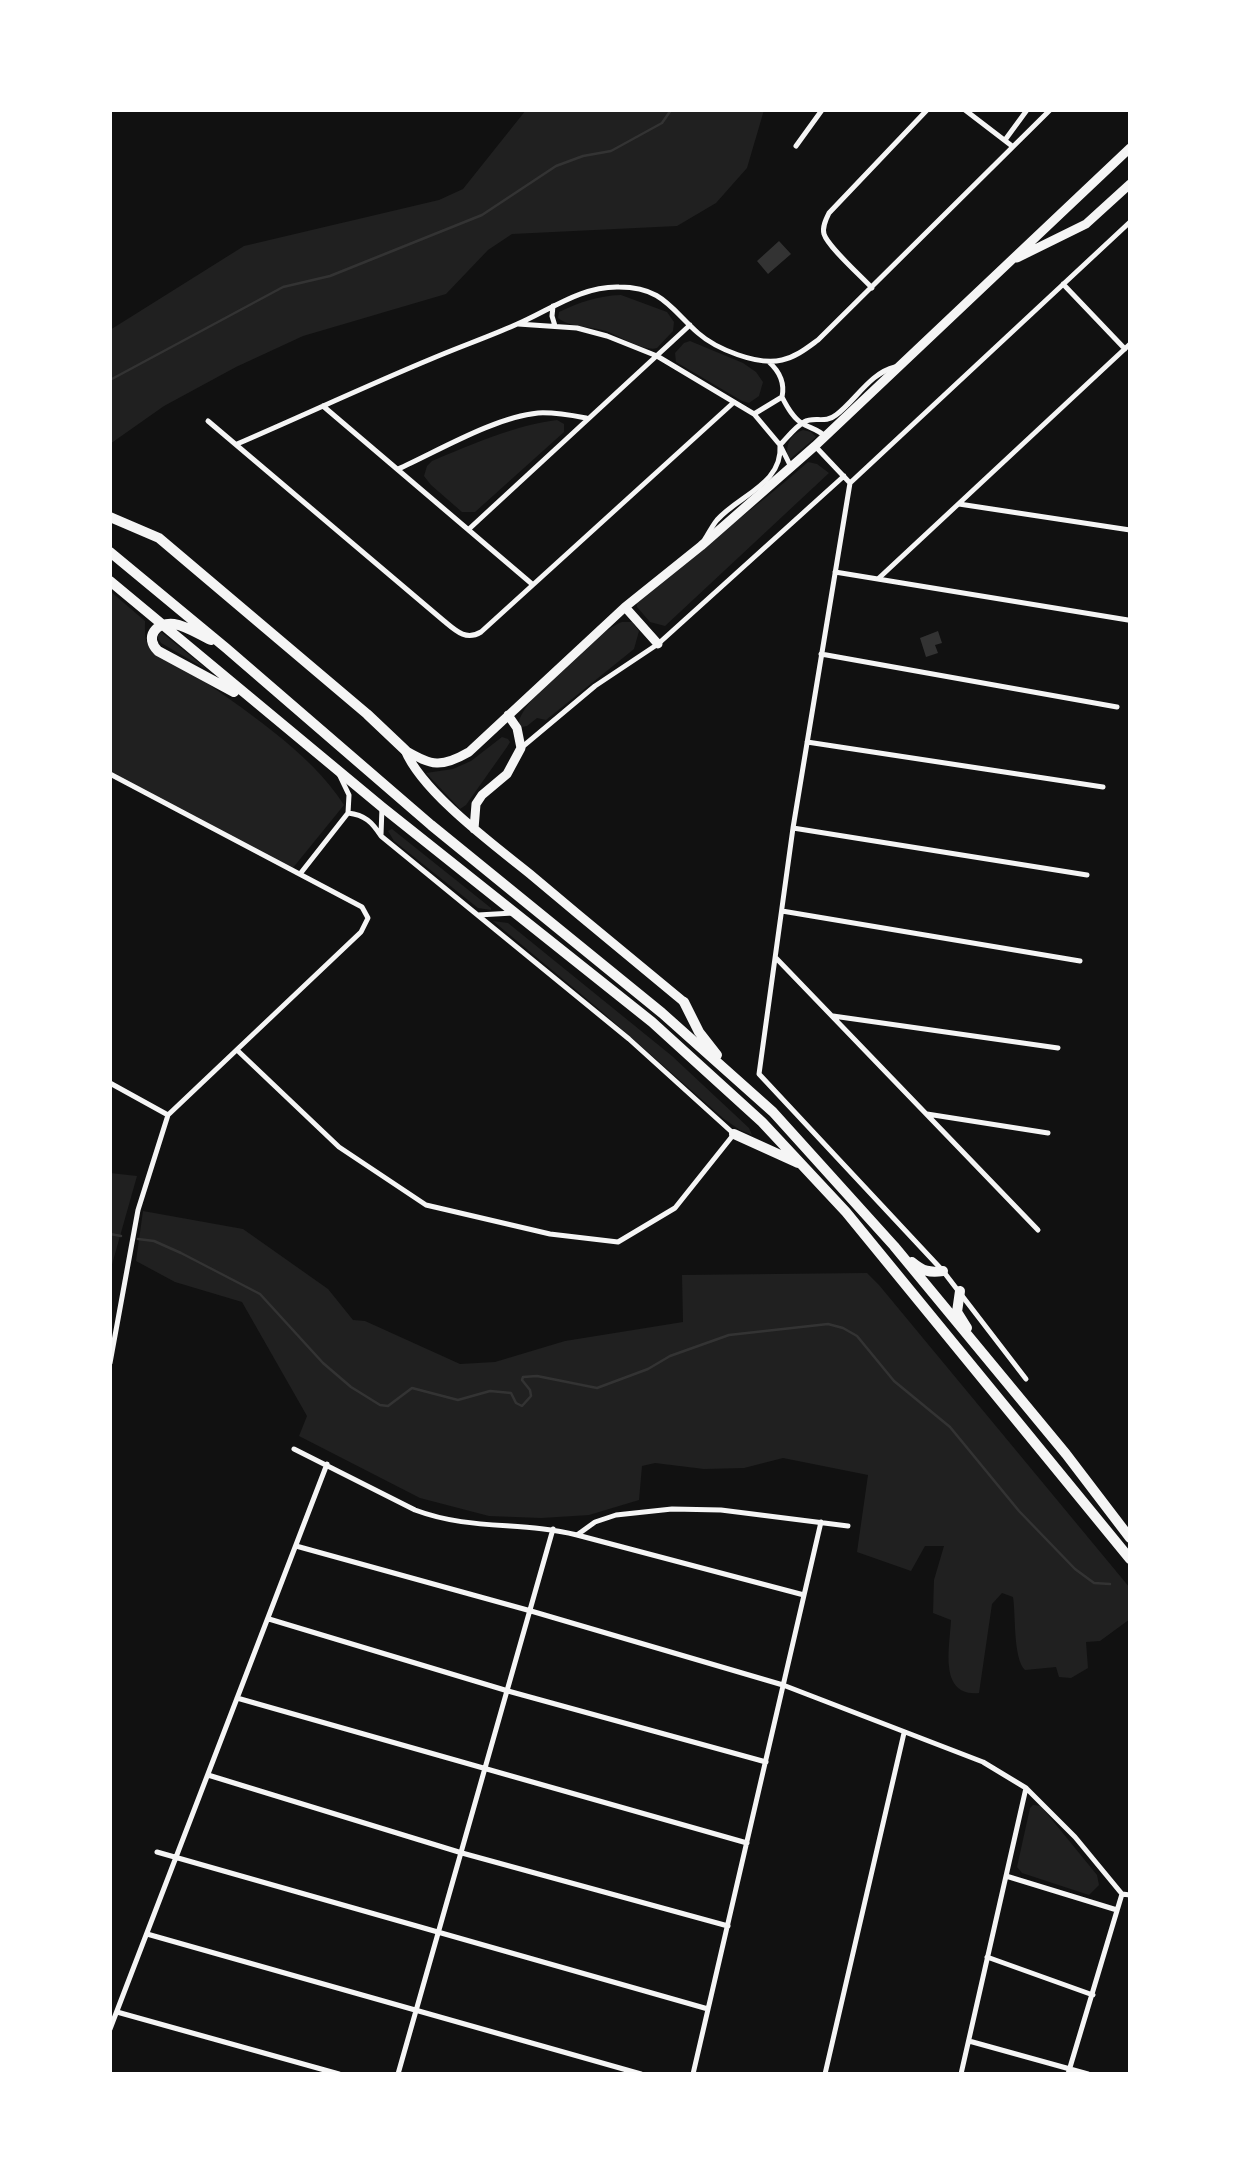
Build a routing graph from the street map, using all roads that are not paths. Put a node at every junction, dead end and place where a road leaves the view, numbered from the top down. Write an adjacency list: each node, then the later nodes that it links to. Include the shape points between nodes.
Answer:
1 (822, 110): 7 (street)
2 (927, 110): 14 (street, via 824,223 823,233 831,244)
3 (965, 110): 6 (street)
4 (1027, 110): 6 (street)
5 (1050, 110): 8 (street)
6 (1005, 140): 8 (street)
7 (796, 146)
8 (1012, 146): 14 (street)
9 (1130, 148): 12 (main road)
10 (1130, 184): 12 (main road, via 1086,224)
11 (1130, 222): 13 (street)
12 (1009, 262): 22 (main road)
13 (1063, 284): 19 (street); 37 (street)
14 (873, 288): 21 (street, via 809,347)
15 (553, 306): 16 (street); 17 (street, via 597,289 635,288 660,297); 18 (street)
16 (518, 324): 18 (street); 25 (street)
17 (690, 325): 20 (street); 21 (street, via 725,350)
18 (555, 326): 20 (street, via 607,336)
19 (1127, 347): 38 (street)
20 (657, 356): 24 (street); 27 (street)
21 (769, 362): 23 (street, via 780,375)
22 (902, 366): 29 (street, via 880,372 832,418); 30 (main road)
23 (782, 397): 26 (street); 29 (street)
24 (733, 403): 26 (street); 47 (street)
25 (323, 406): 31 (street); 35 (street)
26 (754, 414): 32 (street)
27 (587, 418): 35 (street, via 546,413 517,417); 40 (street)
28 (208, 421): 31 (street)
29 (802, 424): 30 (street); 32 (street)
30 (826, 437): 33 (main road)
31 (237, 444): 47 (street, via 463,635 481,632)
32 (780, 445): 34 (street); 42 (street, via 774,473 718,519)
33 (816, 446): 34 (main road); 36 (street)
34 (791, 468): 42 (main road)
35 (398, 469): 40 (street)
36 (844, 477): 37 (street); 51 (street)
37 (850, 483): 44 (street)
38 (959, 504): 41 (street); 45 (street)
39 (110, 517): 59 (highway, via 159,538)
40 (469, 529): 47 (street)
41 (1130, 530)
42 (701, 546): 48 (main road)
43 (110, 552): 52 (highway)
44 (835, 572): 45 (street); 53 (street)
45 (879, 578): 49 (street)
46 (110, 582): 50 (highway)
47 (532, 584)
48 (625, 607): 51 (main road); 55 (main road)
49 (1128, 620)
50 (162, 625): 52 (highway, via 182,627); 56 (highway); 56 (highway, via 151,636 158,651)
51 (658, 644): 58 (street, via 595,686)
52 (226, 648): 79 (highway)
53 (821, 654): 54 (street); 57 (street)
54 (1117, 706)
55 (508, 715): 58 (main road, via 517,728); 59 (main road, via 469,752 451,762 424,761)
56 (276, 720): 60 (highway)
57 (807, 742): 62 (street); 65 (street)
58 (521, 748): 66 (main road, via 507,774 476,804)
59 (405, 750): 66 (main road, via 423,778)
60 (337, 769): 63 (highway); 64 (street, via 349,795)
61 (110, 774): 68 (street)
62 (1103, 787)
63 (382, 807): 67 (street); 71 (highway)
64 (348, 813): 67 (street, via 368,819); 68 (street)
65 (793, 828): 69 (street); 70 (street)
66 (474, 829): 75 (main road)
67 (381, 836): 72 (street)
68 (300, 874): 78 (street, via 362,907 368,918 366,926)
69 (1087, 875)
70 (782, 911): 73 (street); 74 (street)
71 (516, 913): 72 (street); 85 (highway, via 652,1022)
72 (478, 915): 84 (street)
73 (776, 958): 76 (street); 88 (street, via 759,1074)
74 (1080, 961)
75 (684, 1002): 79 (highway, via 699,1032)
76 (831, 1016): 77 (street); 81 (street)
77 (1058, 1048)
78 (237, 1050): 82 (street); 84 (street, via 339,1147 426,1205 550,1234 618,1242 675,1208)
79 (730, 1072): 87 (highway, via 773,1112)
80 (110, 1083): 82 (street)
81 (925, 1113): 83 (street); 86 (street)
82 (168, 1115): 91 (street, via 138,1210)
83 (1048, 1133)
84 (734, 1134): 85 (highway)
85 (803, 1165): 101 (highway, via 876,1247)
86 (1038, 1230)
87 (894, 1246): 88 (highway, via 921,1270); 90 (highway)
88 (943, 1270): 89 (street)
89 (960, 1291): 90 (highway, via 957,1312); 92 (street)
90 (985, 1358): 99 (highway)
91 (110, 1363)
92 (1026, 1379)
93 (294, 1449): 94 (street)
94 (327, 1464): 97 (street, via 436,1517 478,1525); 100 (street)
95 (821, 1522): 96 (street); 98 (street, via 672,1509 616,1516 595,1522); 102 (street)
96 (848, 1526)
97 (553, 1529): 98 (street); 103 (street)
98 (577, 1535): 102 (street)
99 (1130, 1538)
100 (296, 1546): 103 (street); 104 (street)
101 (1130, 1559)
102 (804, 1595): 105 (street)
103 (531, 1611): 105 (street); 106 (street)
104 (270, 1619): 106 (street); 107 (street)
105 (783, 1685): 108 (street); 109 (street)
106 (508, 1691): 109 (street); 110 (street)
107 (237, 1698): 110 (street); 111 (street)
108 (904, 1733): 112 (street, via 983,1762); 136 (street)
109 (766, 1762): 113 (street)
110 (485, 1770): 113 (street); 115 (street)
111 (208, 1775): 115 (street); 116 (street)
112 (1026, 1788): 117 (street); 118 (street)
113 (747, 1843): 121 (street)
114 (157, 1852): 116 (street)
115 (462, 1853): 121 (street); 122 (street)
116 (176, 1858): 122 (street); 123 (street)
117 (1006, 1877): 120 (street); 124 (street)
118 (1122, 1894): 119 (street); 120 (street)
119 (1130, 1895)
120 (1117, 1910): 125 (street)
121 (728, 1926): 126 (street)
122 (439, 1931): 126 (street); 127 (street)
123 (147, 1934): 127 (street); 128 (street)
124 (987, 1958): 125 (street); 130 (street)
125 (1093, 1995): 131 (street)
126 (708, 2009): 135 (street)
127 (416, 2010): 133 (street); 134 (street)
128 (117, 2012): 129 (street); 132 (street)
129 (110, 2029)
130 (969, 2041): 131 (street); 137 (street)
131 (1069, 2071): 138 (street)
132 (339, 2074)
133 (398, 2074)
134 (641, 2074)
135 (693, 2074)
136 (825, 2074)
137 (961, 2074)
138 (1088, 2074)

